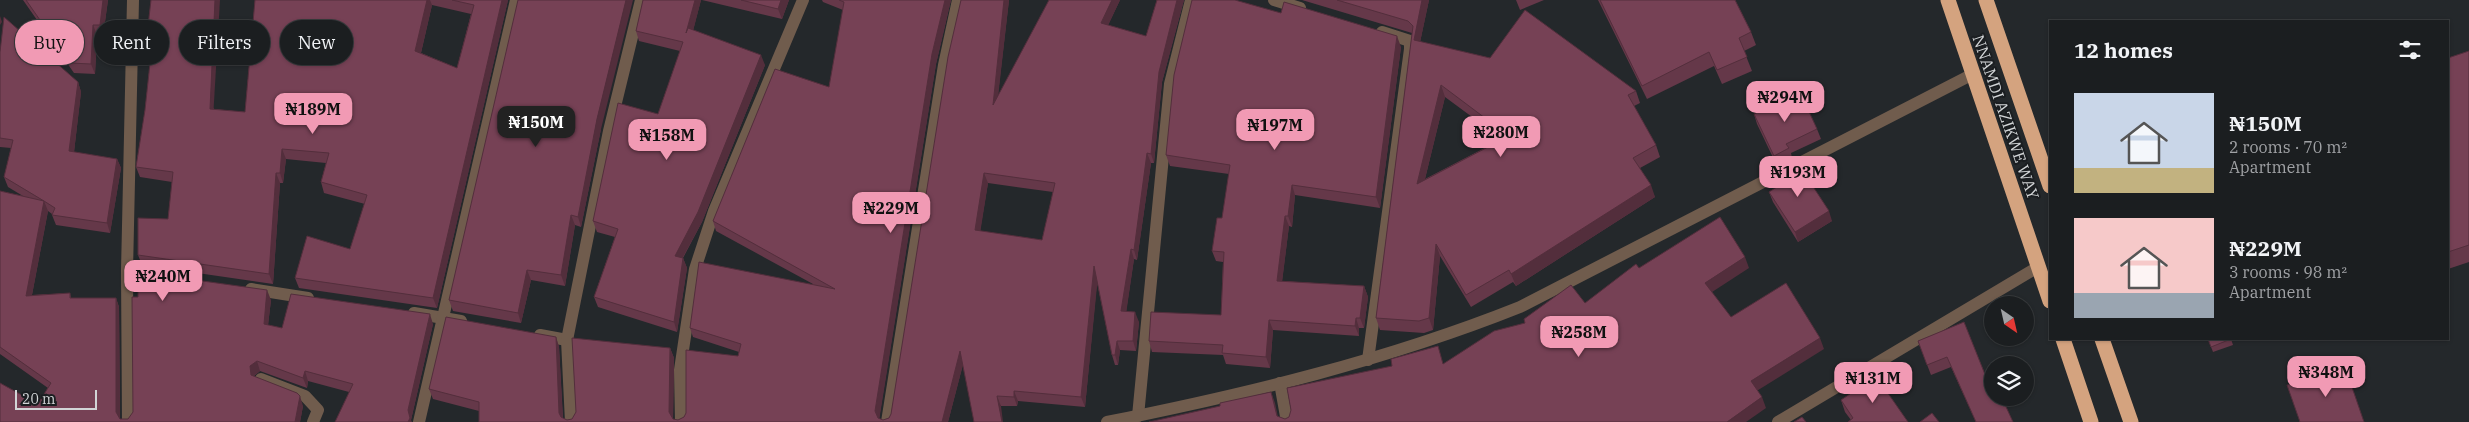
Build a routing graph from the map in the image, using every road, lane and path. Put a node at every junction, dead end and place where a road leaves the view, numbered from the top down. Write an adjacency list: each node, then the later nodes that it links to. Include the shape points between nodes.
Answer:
1 (132, 0): 15 (street)
2 (516, 0): 21 (street)
3 (641, 0): 24 (street, via 609,132)
4 (802, 0): 35 (street, via 714,211 695,269 680,370)
5 (958, 0): 36 (street, via 944,65)
6 (1191, 0): 30 (street, via 1170,84)
7 (1274, 0): 10 (street)
8 (1948, 0): 12 (highway, NNAMDI AZIKWE WAY)
9 (1986, 0): 13 (highway, NNAMDI AZIKWE WAY)
10 (1310, 11)
11 (1374, 30): 27 (street, via 1410,41)
12 (1973, 74): 14 (highway, NNAMDI AZIKWE WAY); 27 (street, via 1520,307 1448,336)
13 (2049, 183)
14 (2038, 267): 18 (highway, NNAMDI AZIKWE WAY); 39 (street)
15 (127, 271): 16 (street); 31 (street)
16 (166, 277)
17 (236, 287): 19 (street)
18 (2049, 298)
19 (325, 300)
20 (404, 312): 21 (street)
21 (443, 317): 22 (street); 33 (street)
22 (472, 322)
23 (529, 333): 24 (street)
24 (567, 340): 34 (street)
25 (2063, 340): 40 (highway)
26 (2102, 340): 41 (highway)
27 (1368, 360): 29 (street)
28 (261, 378): 32 (street, via 305,396 318,410)
29 (1280, 383): 30 (street); 38 (street)
30 (1138, 416): 37 (street)
31 (128, 422)
32 (313, 422)
33 (419, 422)
34 (571, 422)
35 (681, 422)
36 (887, 422)
37 (1108, 422)
38 (1287, 422)
39 (1778, 422)
40 (2091, 422)
41 (2131, 422)

